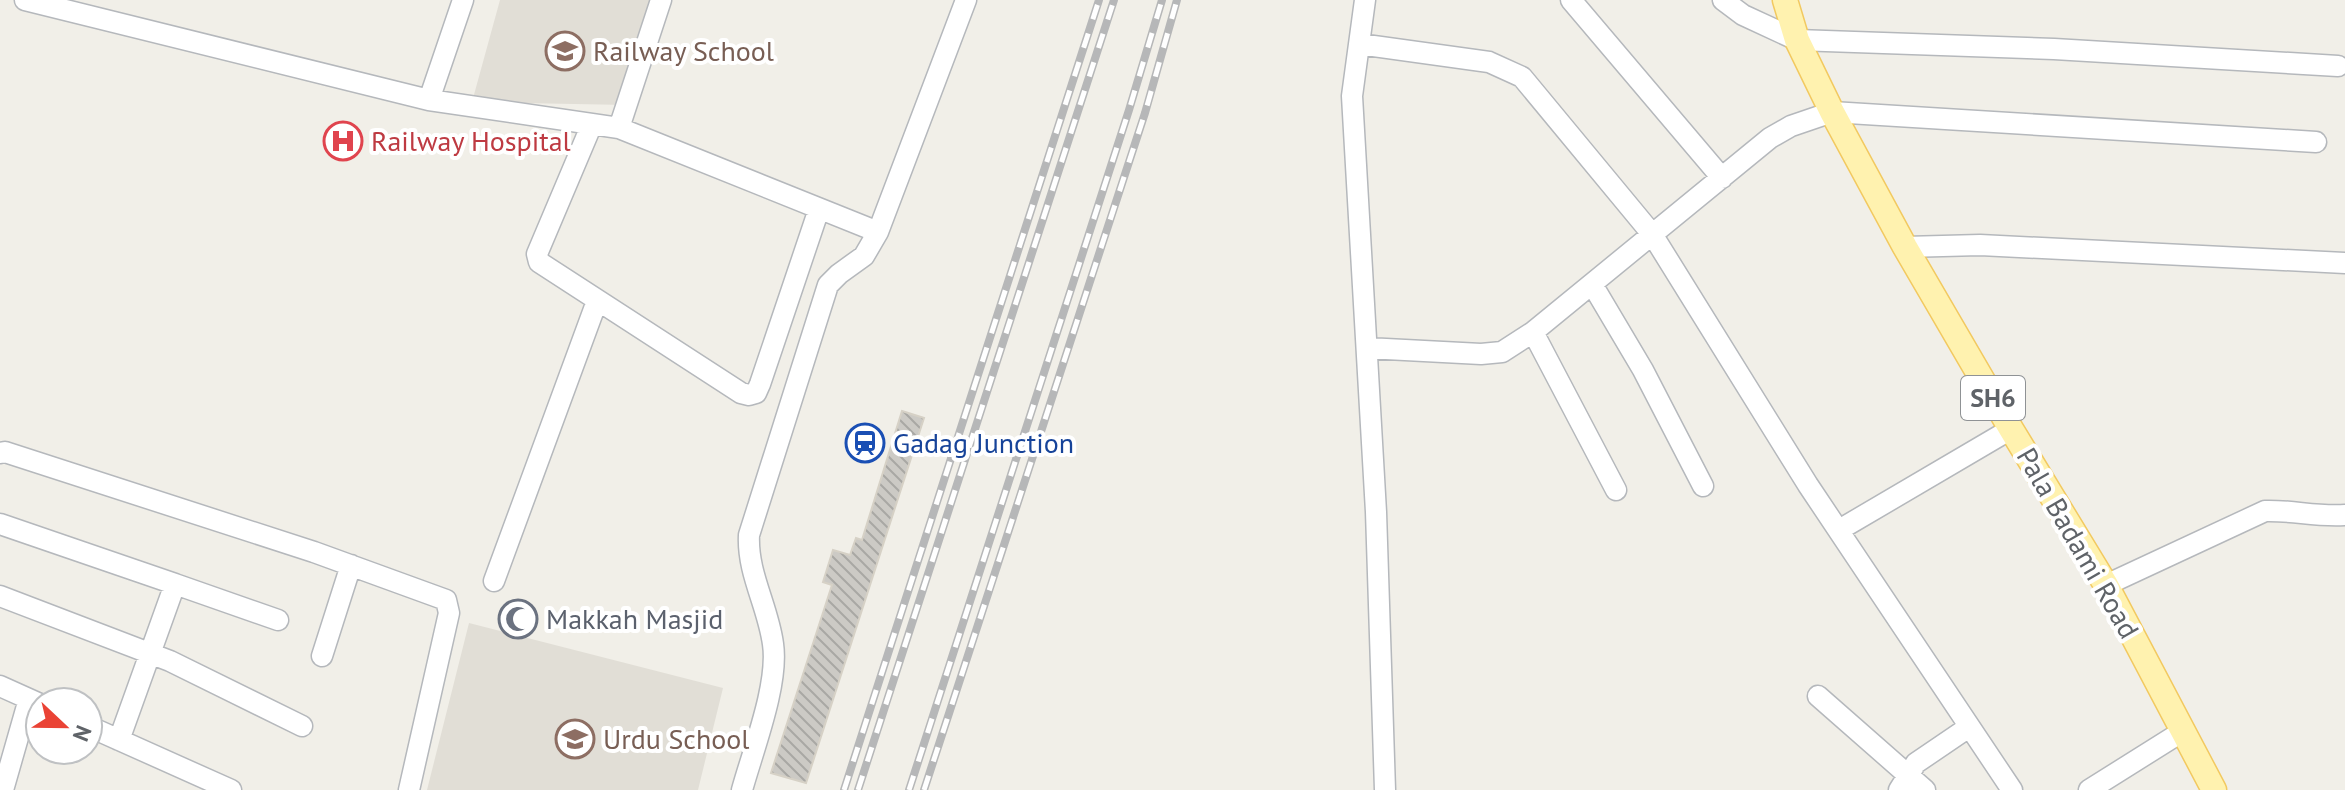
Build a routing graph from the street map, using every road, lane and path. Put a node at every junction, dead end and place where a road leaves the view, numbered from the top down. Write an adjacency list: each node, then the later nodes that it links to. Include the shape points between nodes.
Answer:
1 (25, 0): 12 (street)
2 (461, 0): 12 (street)
3 (661, 0): 15 (street)
4 (966, 0): 19 (street)
5 (1365, 0): 10 (street)
6 (1571, 0): 17 (street)
7 (1723, 0): 9 (street)
8 (1785, 0): 9 (main road, Pala Badami Road / SH6)
9 (1797, 40): 11 (street); 13 (main road, Pala Badami Road / SH6)
10 (1359, 44): 20 (street, via 1489,62 1522,77); 26 (street, via 1352,96)
11 (2338, 66)
12 (429, 100): 14 (street)
13 (1832, 112): 16 (street); 17 (street, via 1770,138); 21 (main road, Pala Badami Road / SH6)
14 (592, 124): 15 (street); 24 (street, via 537,254 539,262)
15 (619, 128): 18 (street)
16 (2316, 142)
17 (1722, 178): 20 (street)
18 (819, 209): 19 (street); 24 (street, via 756,393 741,393)
19 (878, 232): 55 (street, via 864,256 828,285 749,535 748,555 774,648 774,675)
20 (1652, 234): 23 (street); 33 (street)
21 (1905, 247): 22 (street, via 1980,245); 27 (main road, Pala Badami Road / SH6)
22 (2345, 263)
23 (1592, 284): 25 (street); 29 (street)
24 (597, 301): 35 (street)
25 (1533, 332): 26 (street, via 1502,352); 30 (street)
26 (1367, 348): 56 (street)
27 (2011, 429): 33 (street); 37 (main road, Pala Badami Road / SH6)
28 (0, 453): 34 (street)
29 (1703, 486)
30 (1616, 490)
31 (2345, 515): 37 (street, via 2265,511)
32 (0, 524): 36 (street)
33 (1839, 530): 46 (street)
34 (351, 565): 41 (street); 54 (street, via 439,597 449,606)
35 (494, 581)
36 (175, 584): 39 (street); 40 (street)
37 (2106, 585): 48 (main road, Pala Badami Road / SH6)
38 (0, 596): 40 (street)
39 (278, 620)
40 (150, 653): 45 (street); 50 (street)
41 (322, 656)
42 (0, 686): 44 (street)
43 (1818, 696): 51 (street)
44 (24, 697)
45 (302, 726)
46 (1969, 727): 51 (street, via 1916,763); 58 (street)
47 (24, 730): 52 (street)
48 (2183, 731): 59 (street); 60 (main road, Pala Badami Road / SH6)
49 (104, 733): 50 (street)
50 (119, 740): 53 (street)
51 (1903, 782): 57 (street)
52 (3, 790)
53 (231, 790)
54 (409, 790)
55 (742, 790)
56 (1385, 790)
57 (1925, 790)
58 (2012, 790)
59 (2089, 790)
60 (2214, 790)

